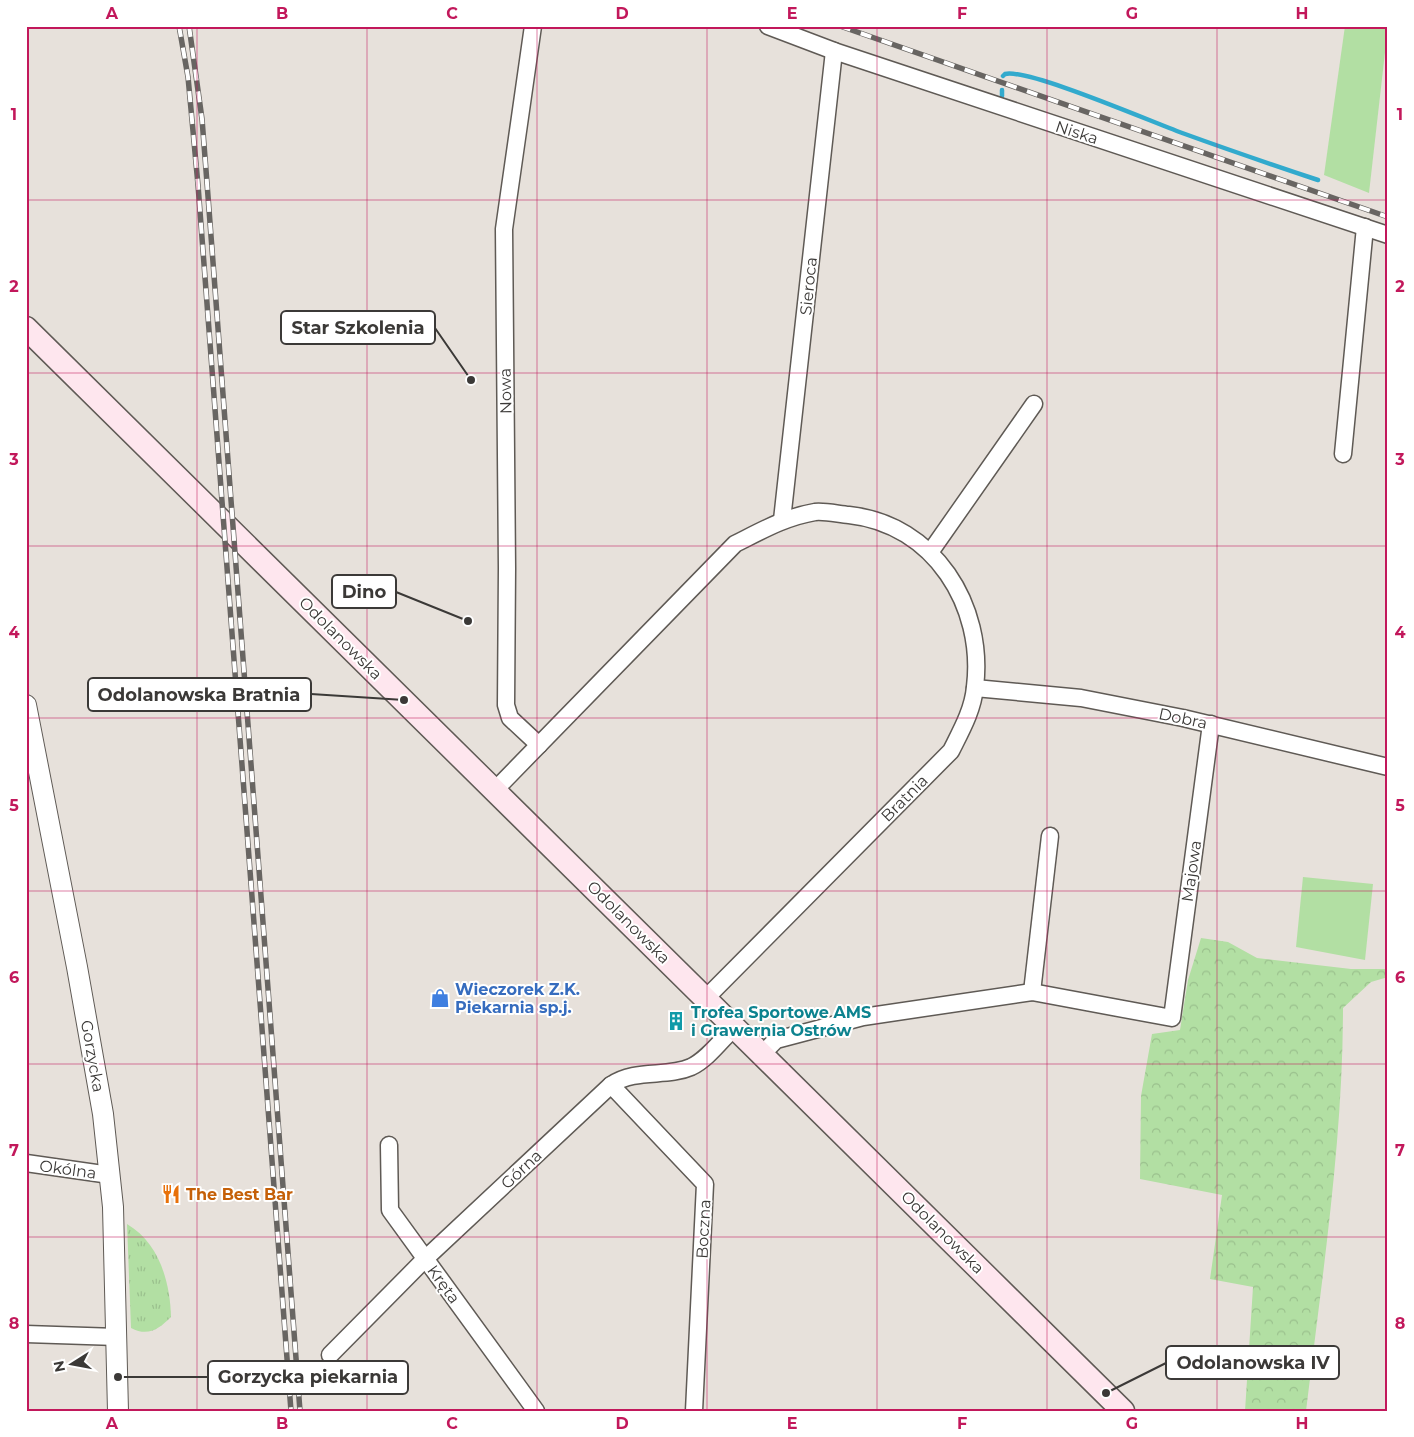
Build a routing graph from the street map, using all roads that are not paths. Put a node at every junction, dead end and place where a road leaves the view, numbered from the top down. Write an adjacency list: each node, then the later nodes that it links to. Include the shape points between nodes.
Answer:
1 (533, 26): 14 (street, Nowa, via 504,229 506,705 510,718)
2 (768, 26): 3 (street, Niska)
3 (834, 52): 4 (street, Niska); 9 (street, Sieroca)
4 (1365, 228): 5 (street, Niska); 8 (street)
5 (1388, 235)
6 (26, 328): 17 (main road, Odolanowska)
7 (1034, 404): 10 (street)
8 (1343, 454)
9 (782, 520): 10 (street, Bratnia, via 817,512 861,516 899,529); 14 (street, Bratnia, via 735,544)
10 (931, 551): 11 (street, Bratnia, via 951,577 967,612 975,644)
11 (976, 688): 13 (street, Dobra, via 1081,698); 20 (street, Bratnia, via 951,751)
12 (26, 705): 15 (street, Gorzycka)
13 (1211, 724): 16 (street, Dobra); 19 (street, Majowa, via 1172,1018)
14 (539, 745): 17 (street, Bratnia)
15 (32, 764): 26 (street, Gorzycka, via 103,1114)
16 (1388, 767)
17 (495, 790): 20 (main road, Odolanowska)
18 (1050, 836): 19 (street)
19 (1032, 992): 22 (street, via 863,1017 776,1040)
20 (706, 998): 21 (main road, Odolanowska)
21 (735, 1027): 22 (main road, Odolanowska); 23 (street, Górna, via 691,1067 629,1076)
22 (762, 1054): 34 (main road, Odolanowska)
23 (611, 1084): 27 (street, Górna); 33 (street, Boczna, via 705,1184)
24 (388, 1145): 27 (street, Kręta, via 390,1210)
25 (26, 1163): 26 (street, Okólna)
26 (110, 1175): 29 (street, Gorzycka, via 114,1207)
27 (425, 1259): 30 (street, Górna); 32 (street, Kręta)
28 (26, 1334): 29 (street)
29 (117, 1337): 31 (street, Gorzycka)
30 (330, 1355)
31 (118, 1411)
32 (536, 1411)
33 (694, 1411)
34 (1123, 1411)

